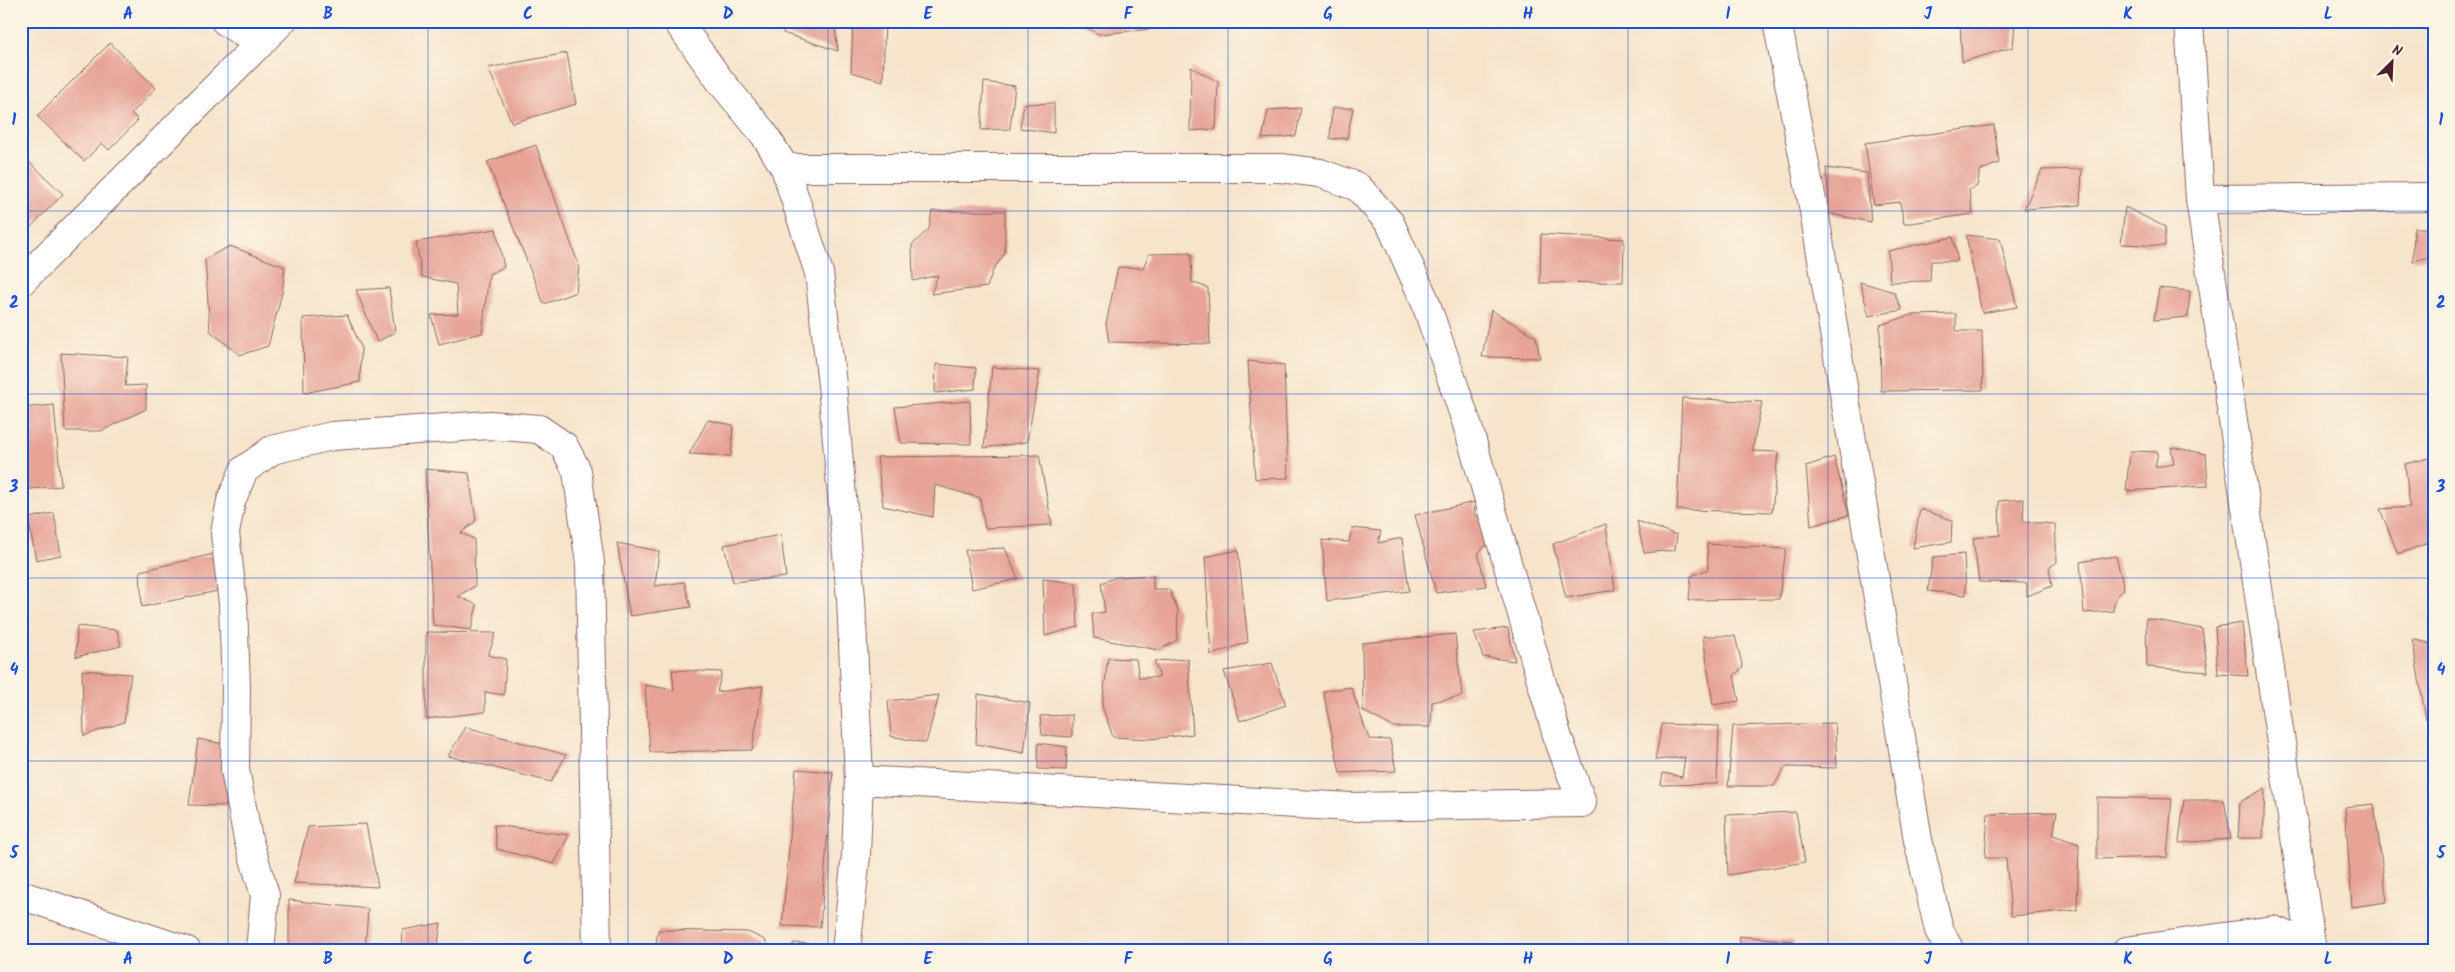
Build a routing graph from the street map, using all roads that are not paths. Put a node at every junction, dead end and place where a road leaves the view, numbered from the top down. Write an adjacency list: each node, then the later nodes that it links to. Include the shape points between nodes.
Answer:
1 (225, 21): 6 (street)
2 (282, 21): 6 (street)
3 (677, 21): 7 (street, via 764,134)
4 (1777, 21): 17 (street, via 1814,211 1918,840 1940,930)
5 (2189, 21): 9 (street)
6 (260, 44): 10 (street)
7 (785, 168): 11 (street, via 819,273 851,598); 11 (street, via 1281,168 1320,173 1358,187 1390,223 1425,301 1467,424 1557,735 1582,803 1351,807)
8 (2434, 197): 9 (street)
9 (2200, 199): 19 (street)
10 (21, 282)
11 (859, 780): 16 (street, via 856,855)
12 (21, 895): 13 (street)
13 (187, 951)
14 (260, 951): 15 (street, via 265,895 248,840 235,770 233,604 225,533 230,501 244,470 272,450 332,436 489,425 539,429 564,446 576,471 590,563)
15 (597, 951)
16 (846, 951)
17 (1950, 951)
18 (2126, 951): 19 (street, via 2273,930 2291,937)
19 (2310, 951)

